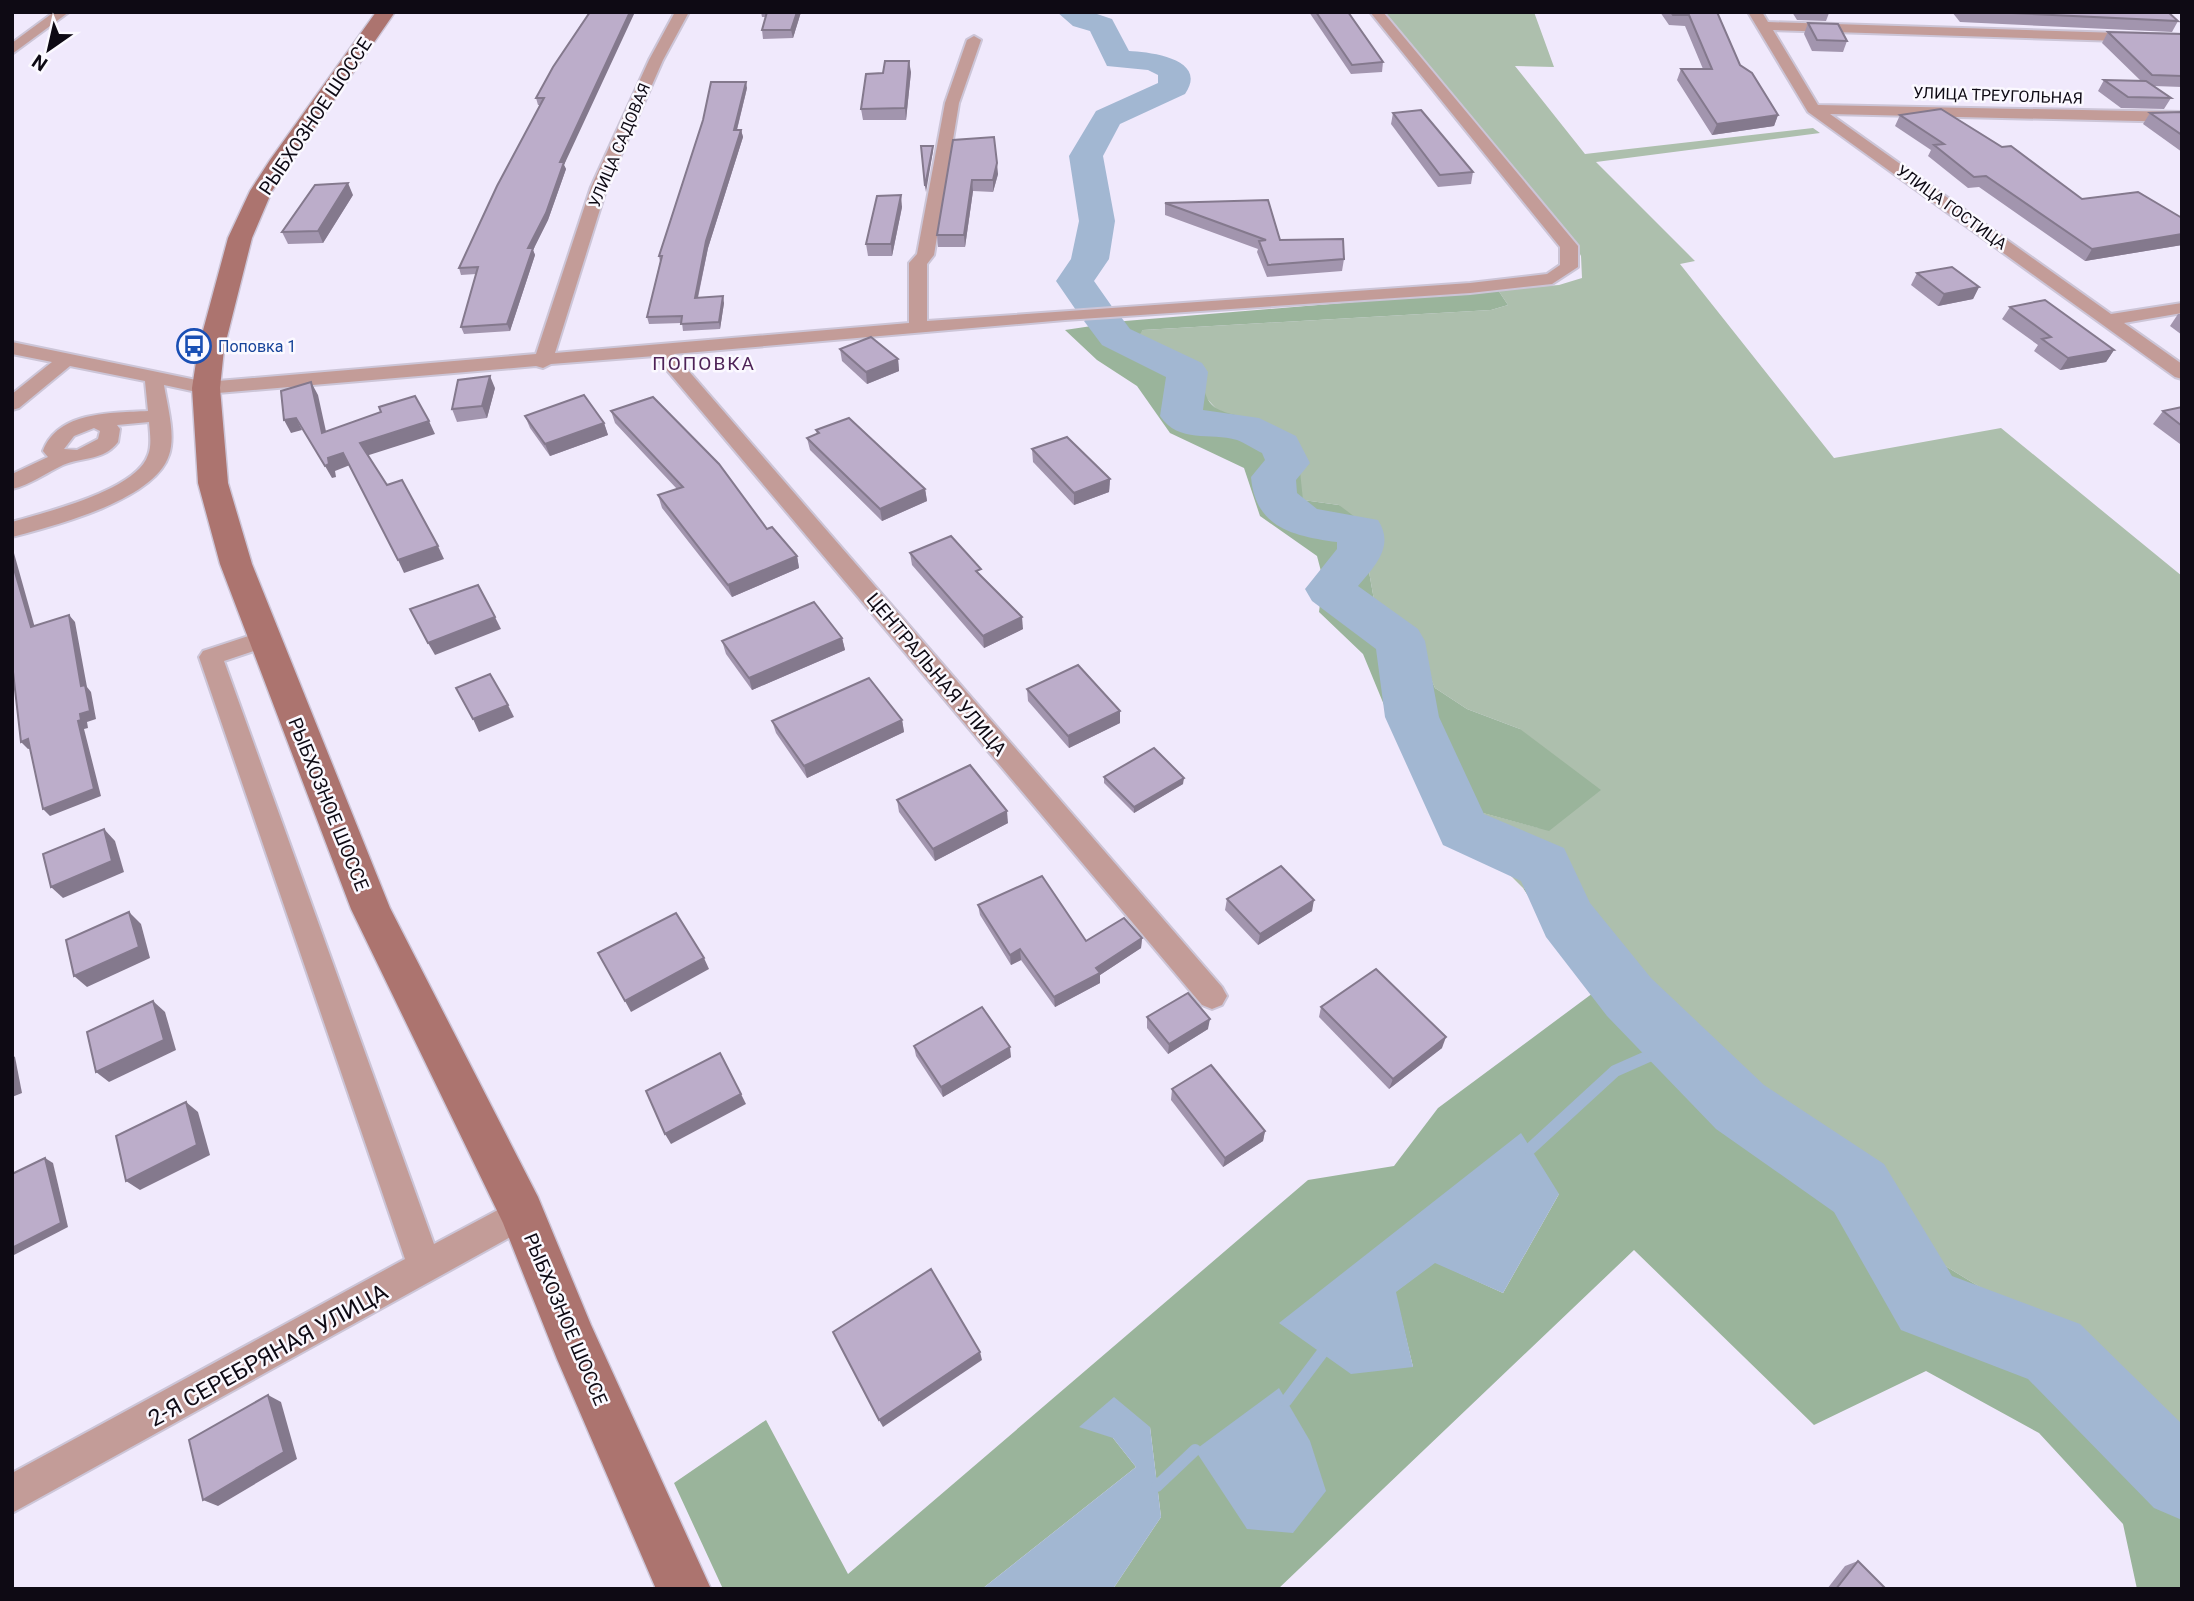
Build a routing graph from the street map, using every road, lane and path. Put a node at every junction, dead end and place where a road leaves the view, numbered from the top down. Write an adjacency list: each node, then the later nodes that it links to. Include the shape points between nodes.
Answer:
1 (63, 12): 8 (street)
2 (386, 12): 20 (street, РЫБХОЗНОЕ ШОССЕ, via 261,191 240,238 211,348)
3 (682, 12): 17 (street, УЛИЦА САДОВАЯ, via 598,187)
4 (1376, 12): 13 (street, via 1569,246 1569,267 1552,279)
5 (1758, 19): 6 (street); 9 (street, УЛИЦА ГОСТИЦА)
6 (2182, 39)
7 (974, 40): 13 (street, via 952,103 925,255 918,263)
8 (12, 50)
9 (1813, 109): 10 (street, УЛИЦА ТРЕУГОЛЬНАЯ); 12 (street, УЛИЦА ГОСТИЦА)
10 (2182, 117)
11 (2182, 308): 12 (street)
12 (2108, 320): 18 (street, УЛИЦА ГОСТИЦА)
13 (918, 329): 15 (street)
14 (12, 348): 16 (street)
15 (662, 352): 17 (street); 26 (street, ЦЕНТРАЛЬНАЯ УЛИЦА)
16 (68, 358): 19 (street); 21 (street)
17 (543, 362): 20 (street)
18 (2182, 373)
19 (154, 379): 20 (street); 22 (street)
20 (206, 388): 25 (street, РЫБХОЗНОЕ ШОССЕ, via 213,483)
21 (12, 404)
22 (156, 416): 23 (street, via 80,425 59,437 53,451 63,457); 24 (street, via 159,455 150,470 129,486)
23 (12, 483)
24 (12, 530)
25 (264, 639): 27 (street, РЫБХОЗНОЕ ШОССЕ, via 371,909); 28 (street, via 211,657)
26 (1212, 996)
27 (522, 1213): 28 (street, 2-Я СЕРЕБРЯНАЯ УЛИЦА); 30 (street, РЫБХОЗНОЕ ШОССЕ)
28 (425, 1267): 29 (street, 2-Я СЕРЕБРЯНАЯ УЛИЦА)
29 (12, 1494)
30 (684, 1589)

